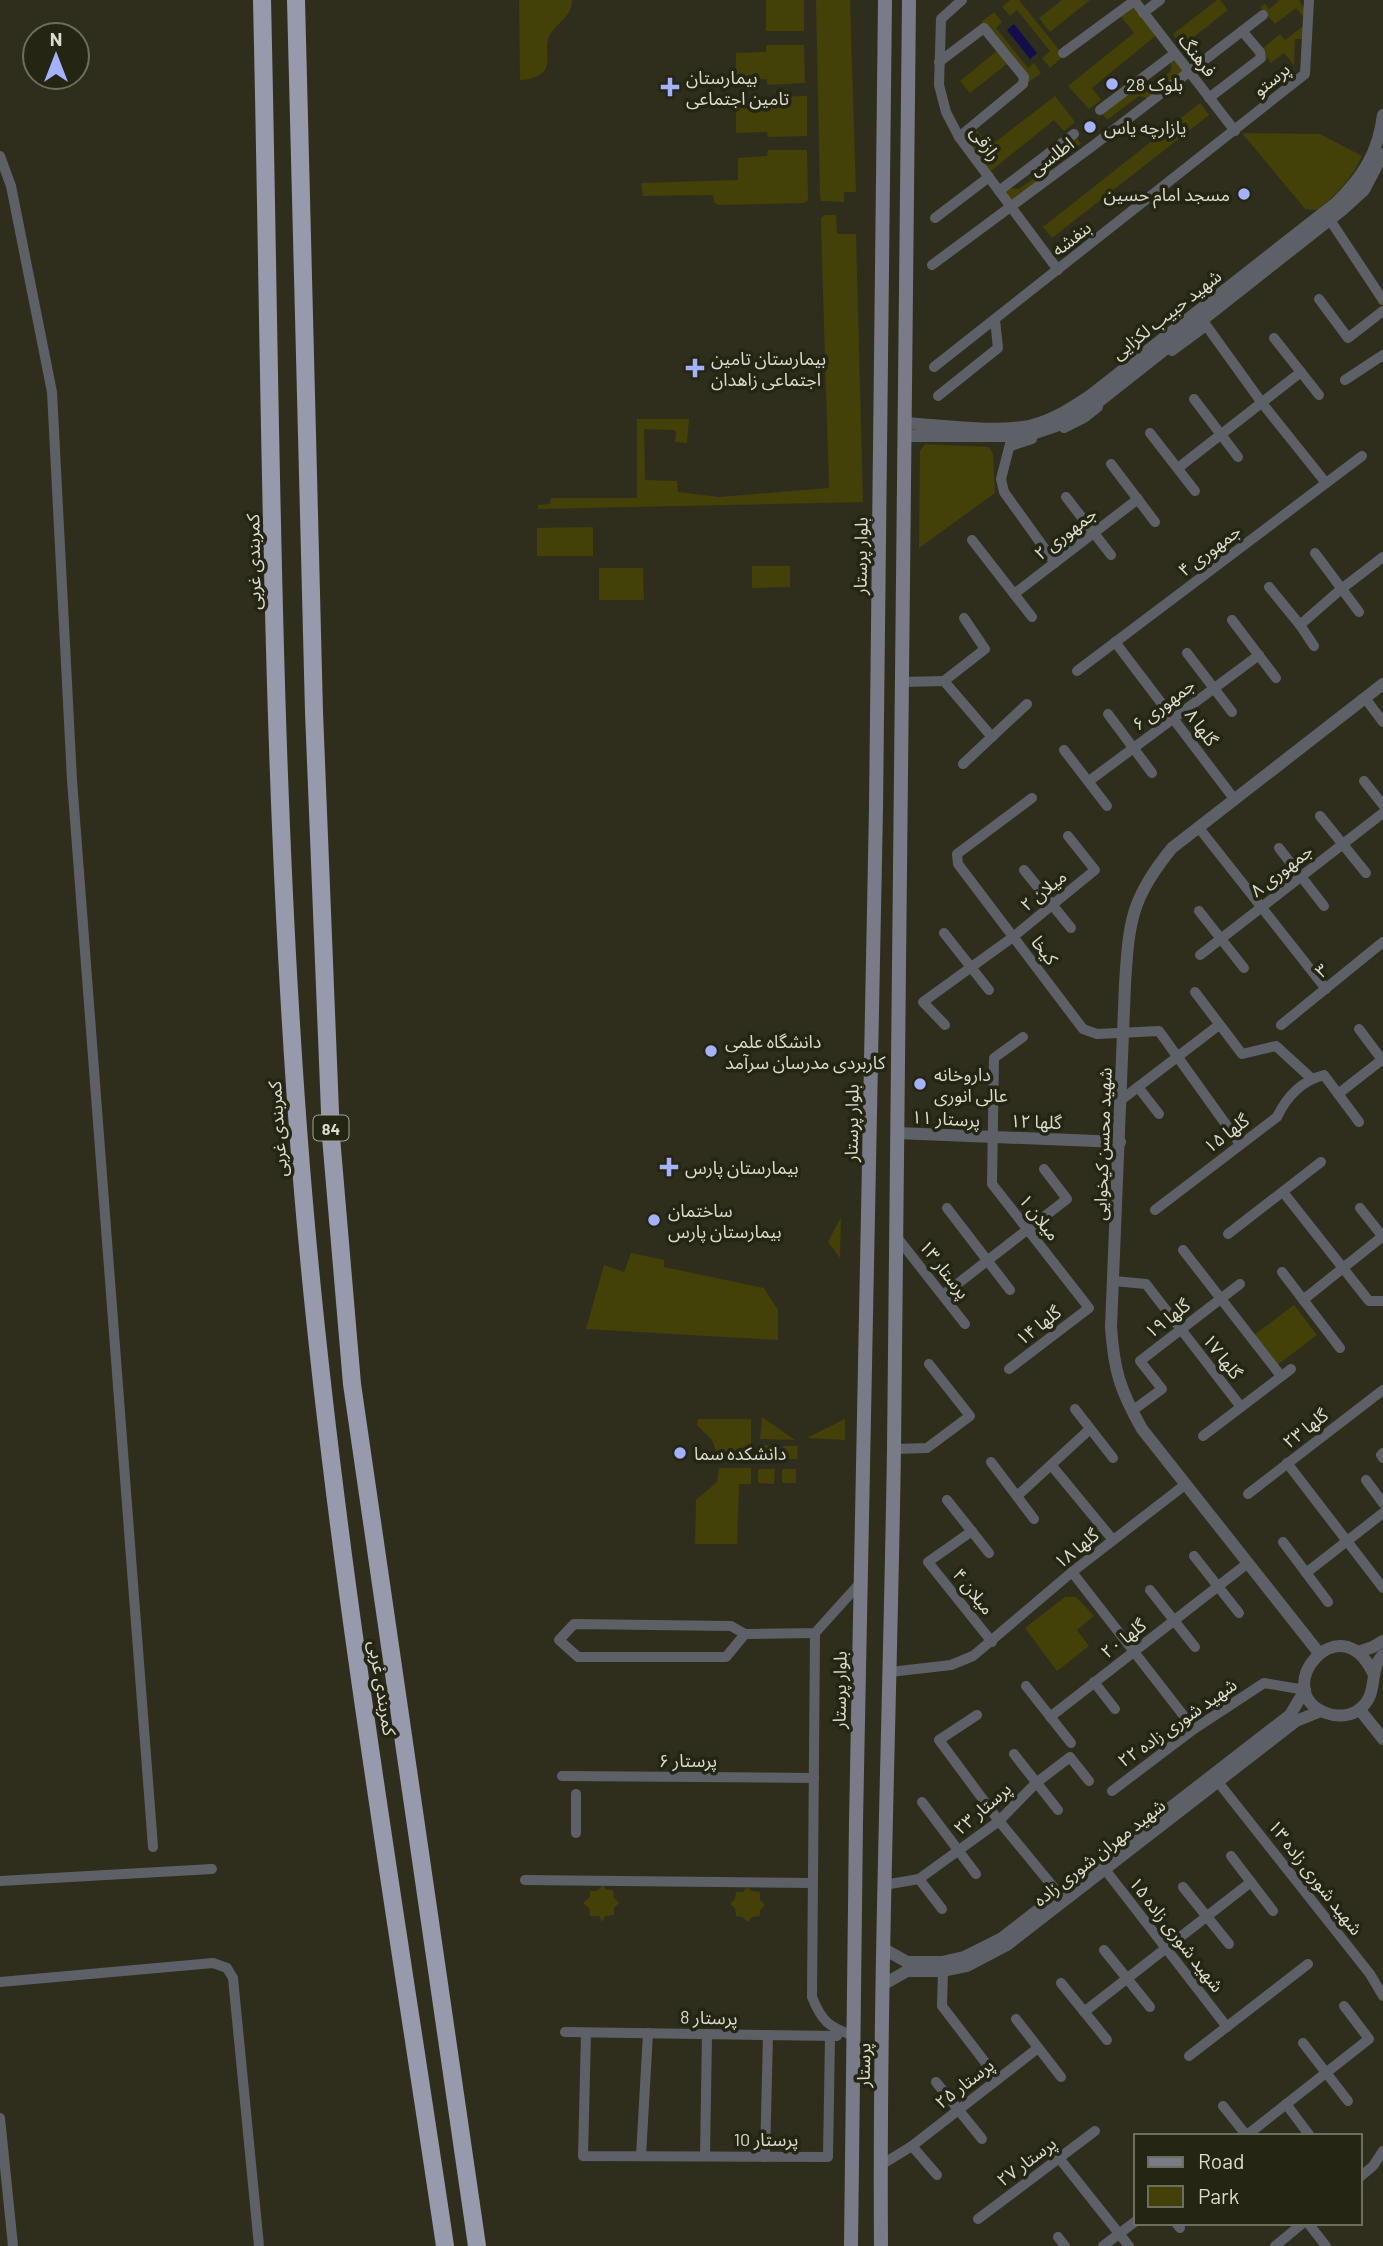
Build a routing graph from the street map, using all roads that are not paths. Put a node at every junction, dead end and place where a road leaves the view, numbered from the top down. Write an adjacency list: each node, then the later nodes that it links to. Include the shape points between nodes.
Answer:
1 (296, 0): 320 (highway, کمربندی غربی / 84, via 314,712 332,1150 352,1384)
2 (885, 0): 25 (main road, بلوار پرستار)
3 (909, 0): 24 (main road)
4 (962, 0): 14 (street, رازقی, via 942,16)
5 (1160, 0): 9 (street)
6 (1308, 0): 19 (street, پرستو, via 1305,74)
7 (1134, 1): 9 (street, فرهنگ); 12 (street)
8 (261, 3): 319 (highway, کمربندی غربی / 84, via 280,792 302,1181 346,1580)
9 (1143, 13): 13 (street, فرهنگ)
10 (1263, 15): 11 (street, اطلسی)
11 (1242, 31): 15 (street, اطلسی); 16 (street, via 1261,58)
12 (1063, 53)
13 (1174, 54): 15 (street, فرهنگ); 17 (street)
14 (939, 62): 21 (street, رازقی, via 939,90); 21 (street, via 984,28 1024,78 1023,84)
15 (1189, 73): 16 (street, فرهنگ); 28 (street, اطلسی)
16 (1209, 98): 19 (street, فرهنگ)
17 (1100, 110)
18 (1383, 115): 31 (street, شهید حبیب لکزایی, via 1376,147 1356,184)
19 (1235, 131): 33 (street, بنفشه)
20 (1074, 134): 27 (street)
21 (958, 137): 26 (street, رازقی)
22 (1383, 154): 30 (street, شهید حبیب لکزایی, via 1364,190)
23 (0, 156): 244 (street, via 14,199 52,392 72,780)
24 (908, 172): 25 (main road); 48 (main road)
25 (883, 173): 135 (main road, بلوار پرستار)
26 (989, 177): 27 (street, رازقی); 29 (street)
27 (999, 191): 28 (street, رازقی)
28 (1012, 207): 32 (street, اطلسی); 33 (street, رازقی)
29 (935, 218)
30 (1330, 220): 31 (street, شهید حبیب لکزایی); 35 (street)
31 (1314, 227): 37 (street, شهید حبیب لکزایی)
32 (932, 265)
33 (1058, 270): 38 (street, بنفشه)
34 (1319, 299): 36 (street, via 1348,338)
35 (1383, 300)
36 (1383, 311)
37 (1201, 319): 47 (street); 51 (street, شهید حبیب لکزایی, via 1077,415 1056,426)
38 (995, 320): 41 (street, بنفشه); 45 (street, via 998,348)
39 (1274, 338): 42 (street)
40 (1383, 355): 43 (street)
41 (934, 367)
42 (1301, 372): 44 (street); 47 (street)
43 (1345, 380)
44 (1319, 395)
45 (938, 396)
46 (1194, 399): 50 (street)
47 (1262, 403): 50 (street); 56 (street)
48 (904, 429): 51 (street, شهید حبیب لکزایی); 82 (main road)
49 (1150, 433): 55 (street)
50 (1221, 434): 53 (street); 55 (street)
51 (1012, 437): 66 (street, via 1001,480 1004,492)
52 (1363, 456): 56 (street, جمهوری ۴)
53 (1238, 457)
54 (1111, 464): 59 (street)
55 (1178, 468): 57 (street)
56 (1325, 484): 75 (street, جمهوری ۴)
57 (1195, 491)
58 (1066, 497): 61 (street)
59 (1138, 499): 60 (street); 61 (street, جمهوری ۲)
60 (1155, 522)
61 (1094, 533): 64 (street); 66 (street, جمهوری ۲)
62 (972, 540): 69 (street)
63 (1315, 553): 68 (street)
64 (1111, 555)
65 (1383, 558): 68 (street)
66 (1055, 563): 69 (street, جمهوری ۲)
67 (1269, 587): 74 (street)
68 (1340, 590): 70 (street); 74 (street)
69 (1014, 594): 71 (street)
70 (1359, 612)
71 (1032, 617)
72 (964, 618): 81 (street, via 985,649)
73 (1232, 620): 78 (street)
74 (1300, 625): 76 (street)
75 (1115, 642): 79 (street, جمهوری ۴); 89 (street, گلها ۸)
76 (1314, 646)
77 (1187, 653): 84 (street)
78 (1259, 655): 80 (street); 84 (street, جمهوری ۶)
79 (1077, 671)
80 (1276, 678)
81 (944, 681): 82 (street); 91 (street)
82 (902, 682): 136 (main road)
83 (1383, 684): 85 (street, شهید محسن کیخوایی)
84 (1214, 687): 87 (street); 89 (street, جمهوری ۶)
85 (1365, 698): 90 (street); 99 (street, شهید محسن کیخوایی)
86 (1027, 704): 91 (street)
87 (1232, 712)
88 (1108, 714): 92 (street)
89 (1173, 718): 92 (street, جمهوری ۶); 99 (street, گلها ۸)
90 (1383, 722)
91 (992, 737): 94 (street)
92 (1134, 747): 95 (street); 96 (street, جمهوری ۶)
93 (1064, 750): 96 (street)
94 (963, 764)
95 (1152, 774)
96 (1089, 781): 101 (street)
97 (1364, 782): 100 (street)
98 (1032, 798): 117 (street, کیخا, via 956,859)
99 (1235, 800): 104 (street, شهید محسن کیخوایی)
100 (1383, 805)
101 (1107, 806)
102 (1383, 813): 106 (street, جمهوری ۸)
103 (1320, 816): 106 (street)
104 (1199, 828): 113 (street); 130 (street, شهید محسن کیخوایی, via 1172,848 1133,910)
105 (1068, 836): 111 (street, میلان ۲, via 1095,870)
106 (1343, 844): 109 (street); 110 (street, جمهوری ۸)
107 (1279, 848): 110 (street)
108 (1024, 870): 111 (street)
109 (1366, 873)
110 (1301, 877): 112 (street); 113 (street, جمهوری ۸)
111 (1053, 905): 115 (street); 117 (street, میلان ۲)
112 (1324, 906)
113 (1261, 908): 118 (street, جمهوری ۸); 123 (street)
114 (1199, 911): 118 (street)
115 (1071, 928)
116 (944, 933): 121 (street)
117 (1013, 937): 121 (street); 130 (street, کیخا, via 1083,1029 1097,1034)
118 (1221, 939): 120 (street, جمهوری ۸); 122 (street)
119 (1383, 942): 123 (street, ۳)
120 (1200, 955)
121 (971, 967): 124 (street); 127 (street, via 923,1002)
122 (1244, 968)
123 (1326, 989): 128 (street, ۳)
124 (989, 990)
125 (1195, 992): 126 (street)
126 (1219, 1024): 132 (street); 134 (street, via 1242,1054 1276,1046)
127 (945, 1025)
128 (1281, 1025)
129 (1359, 1029): 133 (street)
130 (1123, 1033): 132 (street, کیخا, via 1159,1031); 139 (street, شهید محسن کیخوایی)
131 (1023, 1037): 143 (street, via 994,1058)
132 (1178, 1056): 137 (street); 145 (street)
133 (1383, 1060): 138 (street)
134 (1311, 1078): 138 (street, via 1324,1075); 145 (street, گلها ۱۵, via 1285,1098 1277,1117)
135 (871, 1082): 136 (main road); 203 (main road, بلوار پرستار)
136 (898, 1082): 142 (main road)
137 (1138, 1087): 139 (street); 140 (street)
138 (1338, 1094): 141 (street)
139 (1121, 1100): 144 (street, شهید محسن کیخوایی)
140 (1159, 1114)
141 (1359, 1122)
142 (897, 1133): 143 (street, پرستار ۱۱); 154 (main road)
143 (993, 1137): 144 (street, گلها ۱۲); 152 (street, میلان ۱, via 992,1184)
144 (1120, 1142): 160 (street, شهید محسن کیخوایی)
145 (1240, 1144): 151 (street, گلها ۱۵)
146 (1321, 1162): 148 (street)
147 (1044, 1169): 152 (street, via 1067,1199)
148 (1283, 1192): 153 (street); 158 (street)
149 (947, 1208): 157 (street)
150 (1360, 1208): 155 (street)
151 (1155, 1210)
152 (1027, 1229): 157 (street); 167 (street, میلان ۱)
153 (1228, 1234)
154 (897, 1236): 163 (street, پرستار ۱۳); 181 (main road)
155 (1383, 1237): 158 (street)
156 (1184, 1250): 164 (street)
157 (987, 1261): 162 (street); 163 (street)
158 (1343, 1268): 165 (street); 166 (street, via 1369,1301)
159 (1282, 1272): 165 (street)
160 (1114, 1281): 169 (street, گلها ۱۷, via 1146,1284); 178 (street, شهید محسن کیخوایی, via 1114,1365)
161 (1240, 1284): 164 (street, گلها ۱۹)
162 (1010, 1290)
163 (943, 1295): 168 (street, پرستار ۱۳)
164 (1221, 1298): 169 (street, گلها ۱۹); 174 (street)
165 (1303, 1300): 170 (street)
166 (1383, 1301)
167 (1089, 1308): 172 (street, گلها ۱۴)
168 (965, 1324)
169 (1181, 1330): 176 (street, گلها ۱۷); 178 (street, گلها ۱۹, via 1140,1361 1162,1389)
170 (1340, 1348)
171 (929, 1364): 181 (street, via 970,1416 927,1448)
172 (1009, 1369)
173 (1291, 1369): 174 (street)
174 (1281, 1376): 176 (street)
175 (1383, 1390): 184 (street, گلها ۲۳)
176 (1241, 1407): 180 (street)
177 (1075, 1409): 179 (street)
178 (1132, 1411): 187 (street, شهید محسن کیخوایی)
179 (1090, 1429): 182 (street); 185 (street)
180 (1203, 1436)
181 (894, 1449): 219 (main road)
182 (1113, 1458)
183 (991, 1462): 189 (street)
184 (1287, 1463): 188 (street, گلها ۲۳); 196 (street)
185 (1052, 1465): 189 (street); 195 (street)
186 (1366, 1480): 191 (street)
187 (1186, 1484): 195 (street, گلها ۱۸); 200 (street, شهید محسن کیخوایی)
188 (1248, 1494)
189 (1017, 1496): 193 (street)
190 (947, 1500): 194 (street)
191 (1383, 1503)
192 (1383, 1513): 196 (street)
193 (1034, 1519)
194 (972, 1531): 198 (street); 213 (street, میلان ۴, via 928,1562)
195 (1113, 1541): 201 (street, گلها ۱۸)
196 (1347, 1541): 202 (street); 205 (street)
197 (1283, 1542): 202 (street)
198 (989, 1553)
199 (1194, 1556): 204 (street)
200 (1248, 1563): 204 (street, گلها ۲۰); 217 (street, شهید محسن کیخوایی)
201 (1072, 1572): 213 (street, گلها ۱۸); 215 (street)
202 (1306, 1573): 207 (street)
203 (860, 1582): 210 (street); 283 (main road, بلوار پرستار)
204 (1218, 1586): 208 (street); 209 (street, گلها ۲۰)
205 (1383, 1588)
206 (1150, 1590): 209 (street)
207 (1328, 1602)
208 (1239, 1613)
209 (1174, 1620): 214 (street); 215 (street, گلها ۲۰)
210 (815, 1633): 211 (street); 234 (street)
211 (745, 1634): 211 (street, via 731,1626 574,1624 559,1640 578,1657 726,1657)
212 (1383, 1641): 216 (street)
213 (992, 1642): 219 (street, گلها ۱۸, via 951,1665)
214 (1195, 1647)
215 (1134, 1651): 221 (street, گلها ۲۰); 229 (street)
216 (1358, 1652): 217 (street, via 1331,1647); 220 (street)
217 (1319, 1653): 223 (street, via 1309,1663)
218 (1383, 1655): 220 (street)
219 (890, 1672): 255 (main road)
220 (1373, 1673): 225 (street, via 1374,1687)
221 (1094, 1682): 224 (street); 228 (street, گلها ۲۰)
222 (1026, 1686): 228 (street)
223 (1305, 1689): 226 (street); 229 (street, شهید شوری زاده ۲۲, via 1264,1683); 235 (street, شهید مهران شوری زاده, via 1290,1715)
224 (1115, 1709)
225 (1360, 1710): 226 (street, via 1334,1716); 230 (street)
226 (1321, 1711): 235 (street, شهید مهران شوری زاده, via 1296,1721)
227 (977, 1715): 242 (street, via 939,1740)
228 (1050, 1717): 231 (street)
229 (1194, 1729): 238 (street, شهید شوری زاده ۲۲)
230 (1383, 1739)
231 (1071, 1743)
232 (1014, 1754): 237 (street)
233 (562, 1776): 234 (street, پرستار ۶)
234 (814, 1778): 254 (street)
235 (1215, 1778): 247 (street, شهید مهران شوری زاده); 271 (street, شهید شوری زاده ۱۳)
236 (1088, 1781): 237 (street, پرستار ۲۳, via 1070,1757)
237 (1036, 1783): 241 (street); 242 (street, پرستار ۲۳)
238 (1112, 1791)
239 (576, 1794): 243 (street)
240 (922, 1802): 245 (street)
241 (1058, 1810)
242 (999, 1821): 245 (street, پرستار ۲۳); 257 (street)
243 (576, 1833)
244 (153, 1847)
245 (959, 1851): 249 (street); 250 (street, پرستار ۲۳)
246 (1231, 1856): 253 (street)
247 (1102, 1866): 257 (street, شهید مهران شوری زاده); 263 (street, شهید شوری زاده ۱۵); 266 (street, شهید مهران شوری زاده, via 1007,1945 967,1966)
248 (212, 1869): 252 (street)
249 (976, 1874)
250 (919, 1879): 255 (street, پرستار ۲۳); 258 (street)
251 (525, 1880): 254 (street)
252 (0, 1881)
253 (1251, 1882): 259 (street); 260 (street)
254 (812, 1883): 283 (street, via 812,1997 820,2017)
255 (884, 1885): 262 (main road, پرستار)
256 (1183, 1887): 260 (street)
257 (1059, 1894): 262 (street, شهید مهران شوری زاده, via 1002,1938 964,1957 907,1962)
258 (942, 1909)
259 (1273, 1910)
260 (1207, 1917): 261 (street); 263 (street)
261 (1229, 1944)
262 (884, 1949): 270 (main road, پرستار)
263 (1166, 1949): 267 (street); 276 (street, شهید شوری زاده ۱۵)
264 (1104, 1950): 267 (street)
265 (1308, 1964): 276 (street)
266 (943, 1971): 270 (street, شهید مهران شوری زاده, via 907,1971); 290 (street, via 942,2006)
267 (1127, 1979): 273 (street); 274 (street)
268 (0, 1982): 318 (street, via 213,1963 227,1968 233,1978)
269 (1061, 1983): 274 (street)
270 (884, 1984): 309 (main road, پرستار)
271 (1383, 1996)
272 (1344, 2006): 288 (street, via 1369,2039)
273 (1150, 2007)
274 (1084, 2012): 284 (street)
275 (1016, 2020): 286 (street)
276 (1227, 2027): 287 (street)
277 (565, 2032): 278 (street, پرستار 8)
278 (586, 2033): 279 (street, پرستار 8); 305 (street, پرستار 10, via 583,2156)
279 (648, 2034): 280 (street, پرستار 8); 305 (street)
280 (706, 2034): 281 (street, پرستار 8); 306 (street)
281 (768, 2035): 282 (street, پرستار 8); 307 (street)
282 (830, 2036): 283 (street, پرستار 8); 307 (street, پرستار 10, via 828,2157)
283 (854, 2036): 321 (main road, بلوار پرستار)
284 (1107, 2040)
285 (1303, 2043): 288 (street)
286 (1038, 2048): 289 (street); 290 (street, پرستار ۲۵)
287 (1189, 2056)
288 (1326, 2073): 292 (street); 293 (street)
289 (1061, 2077)
290 (998, 2079): 295 (street, پرستار ۲۵)
291 (936, 2082): 295 (street)
292 (1348, 2101)
293 (1286, 2104): 299 (street); 300 (street)
294 (1223, 2106): 298 (street)
295 (958, 2110): 301 (street); 302 (street, پرستار ۲۵)
296 (0, 2118): 304 (street)
297 (1094, 2131): 308 (street, پرستار ۲۷)
298 (1246, 2134)
299 (1248, 2134)
300 (1308, 2134)
301 (982, 2139)
302 (912, 2146): 309 (street, پرستار ۲۵); 310 (street)
303 (1383, 2151): 311 (street)
304 (2, 2152): 317 (street)
305 (641, 2156): 306 (street, پرستار 10)
306 (705, 2156): 307 (street, پرستار 10)
307 (765, 2157)
308 (1059, 2158): 312 (street, پرستار ۲۷); 316 (street)
309 (881, 2165): 322 (main road, پرستار)
310 (937, 2175)
311 (1362, 2175)
312 (978, 2220)
313 (1134, 2223): 316 (street)
314 (1303, 2225): 325 (street)
315 (1308, 2225): 326 (street)
316 (1119, 2234): 323 (street); 324 (street)
317 (13, 2246)
318 (259, 2246)
319 (445, 2246)
320 (477, 2246)
321 (851, 2246)
322 (881, 2246)
323 (1103, 2246)
324 (1129, 2246)
325 (1275, 2246)
326 (1325, 2246)

